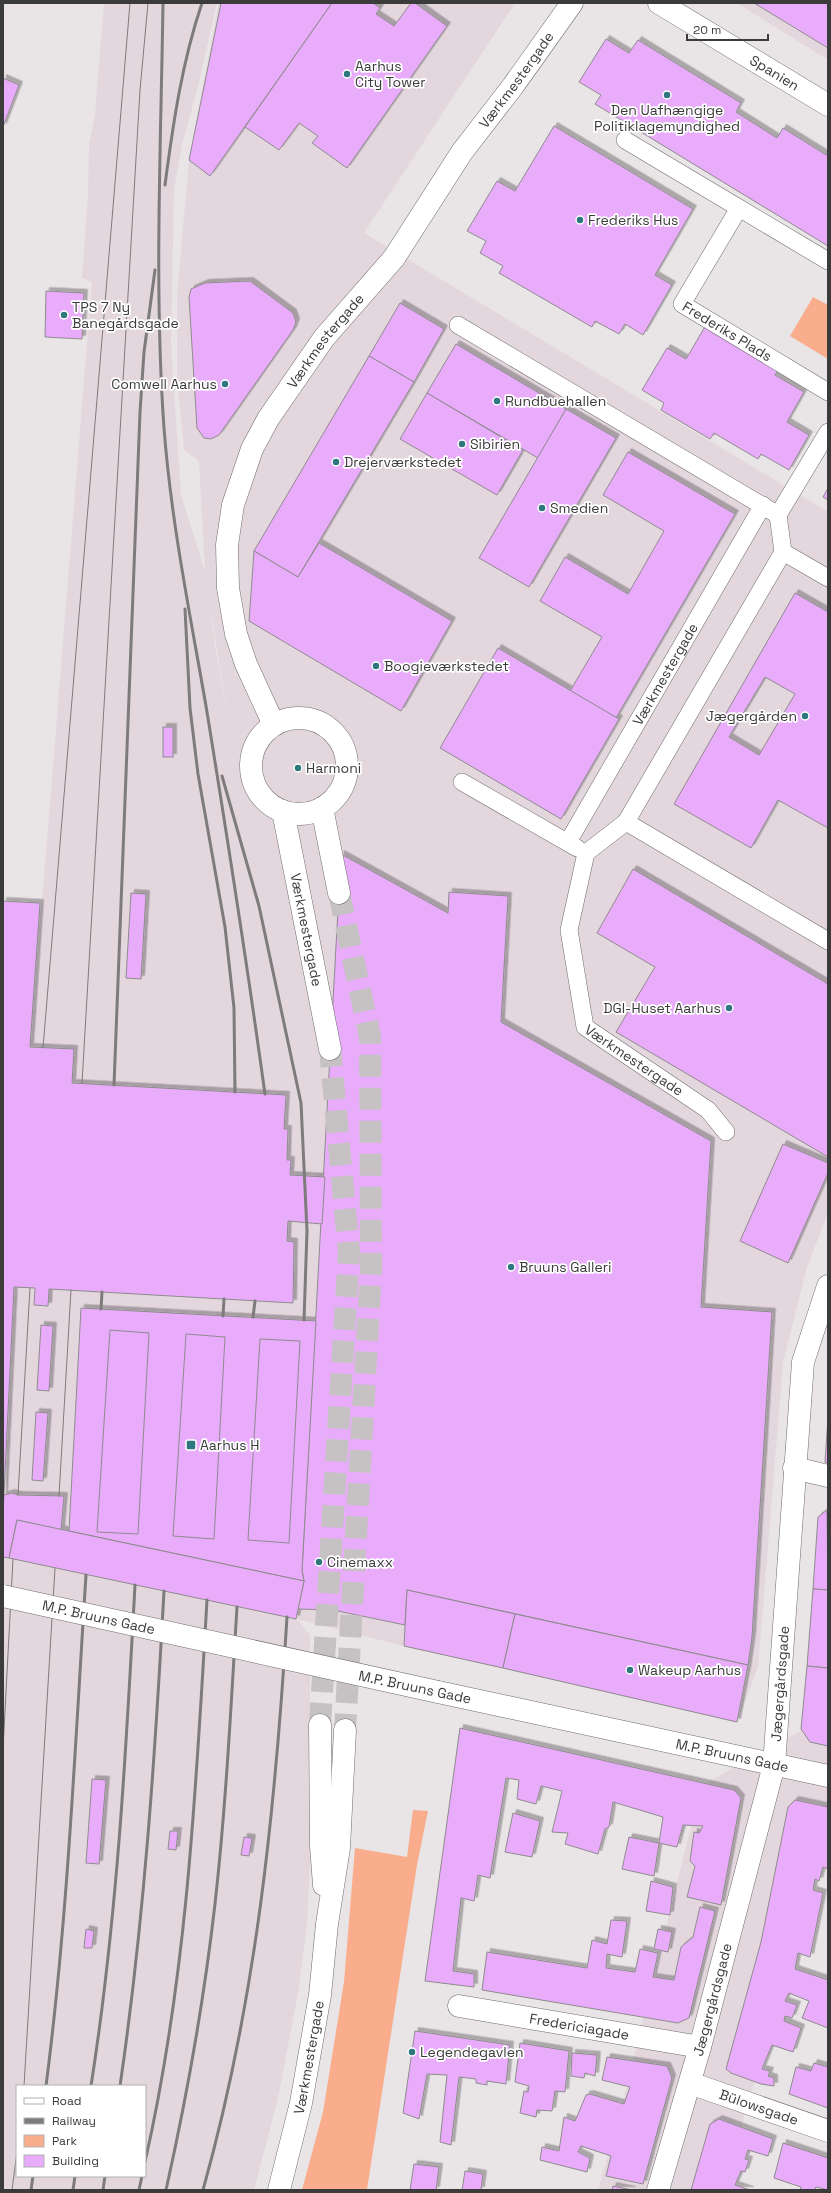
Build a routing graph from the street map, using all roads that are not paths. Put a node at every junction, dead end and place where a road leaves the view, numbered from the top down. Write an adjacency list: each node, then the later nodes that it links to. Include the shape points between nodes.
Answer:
1 (572, 3): 14 (street, Værkmestergade, via 462,152 394,258 324,338 268,420 252,449 233,505 227,545 228,588 236,634 246,664)
2 (659, 3): 3 (street, Spanien)
3 (828, 105)
4 (625, 140): 5 (street)
5 (739, 208): 6 (street); 8 (street, Frederiks Plads, via 682,304)
6 (828, 261)
7 (458, 325): 10 (street)
8 (828, 392)
9 (828, 432): 11 (street)
10 (762, 506): 11 (street); 19 (street, Værkmestergade)
11 (778, 515): 12 (street)
12 (783, 552): 13 (street); 18 (street)
13 (828, 578)
14 (274, 725): 16 (street, via 286,719 314,720 326,726 343,748 347,762 346,776 333,800); 17 (street, via 262,735 254,748 252,778 269,804)
15 (462, 782): 19 (street)
16 (322, 808): 17 (street, via 296,814); 21 (street)
17 (283, 811): 23 (street, Værkmestergade)
18 (626, 822): 20 (street); 22 (street)
19 (568, 842): 20 (street)
20 (586, 853): 24 (street, Værkmestergade, via 569,930 585,1026 708,1110)
21 (339, 893)
22 (828, 941)
23 (330, 1049)
24 (726, 1132)
25 (828, 1286): 26 (street, Jægergårdsgade, via 803,1362)
26 (794, 1468): 27 (street); 31 (street, Jægergårdsgade)
27 (828, 1476)
28 (3, 1596): 31 (street, M.P. Bruuns Gade, bridge)
29 (320, 1725): 33 (street, Værkmestergade, via 321,1846)
30 (345, 1730): 33 (street, Værkmestergade, via 338,1848)
31 (774, 1764): 32 (street, M.P. Bruuns Gade); 35 (street, Jægergårdsgade)
32 (828, 1776)
33 (327, 1924): 38 (street, Værkmestergade, via 312,2050)
34 (459, 2006): 35 (street, Fredericiagade)
35 (700, 2046): 36 (street, Jægergårdsgade)
36 (690, 2083): 37 (street, Bülowsgade); 39 (street, Jægergårdsgade)
37 (828, 2131)
38 (279, 2190)
39 (658, 2190)

